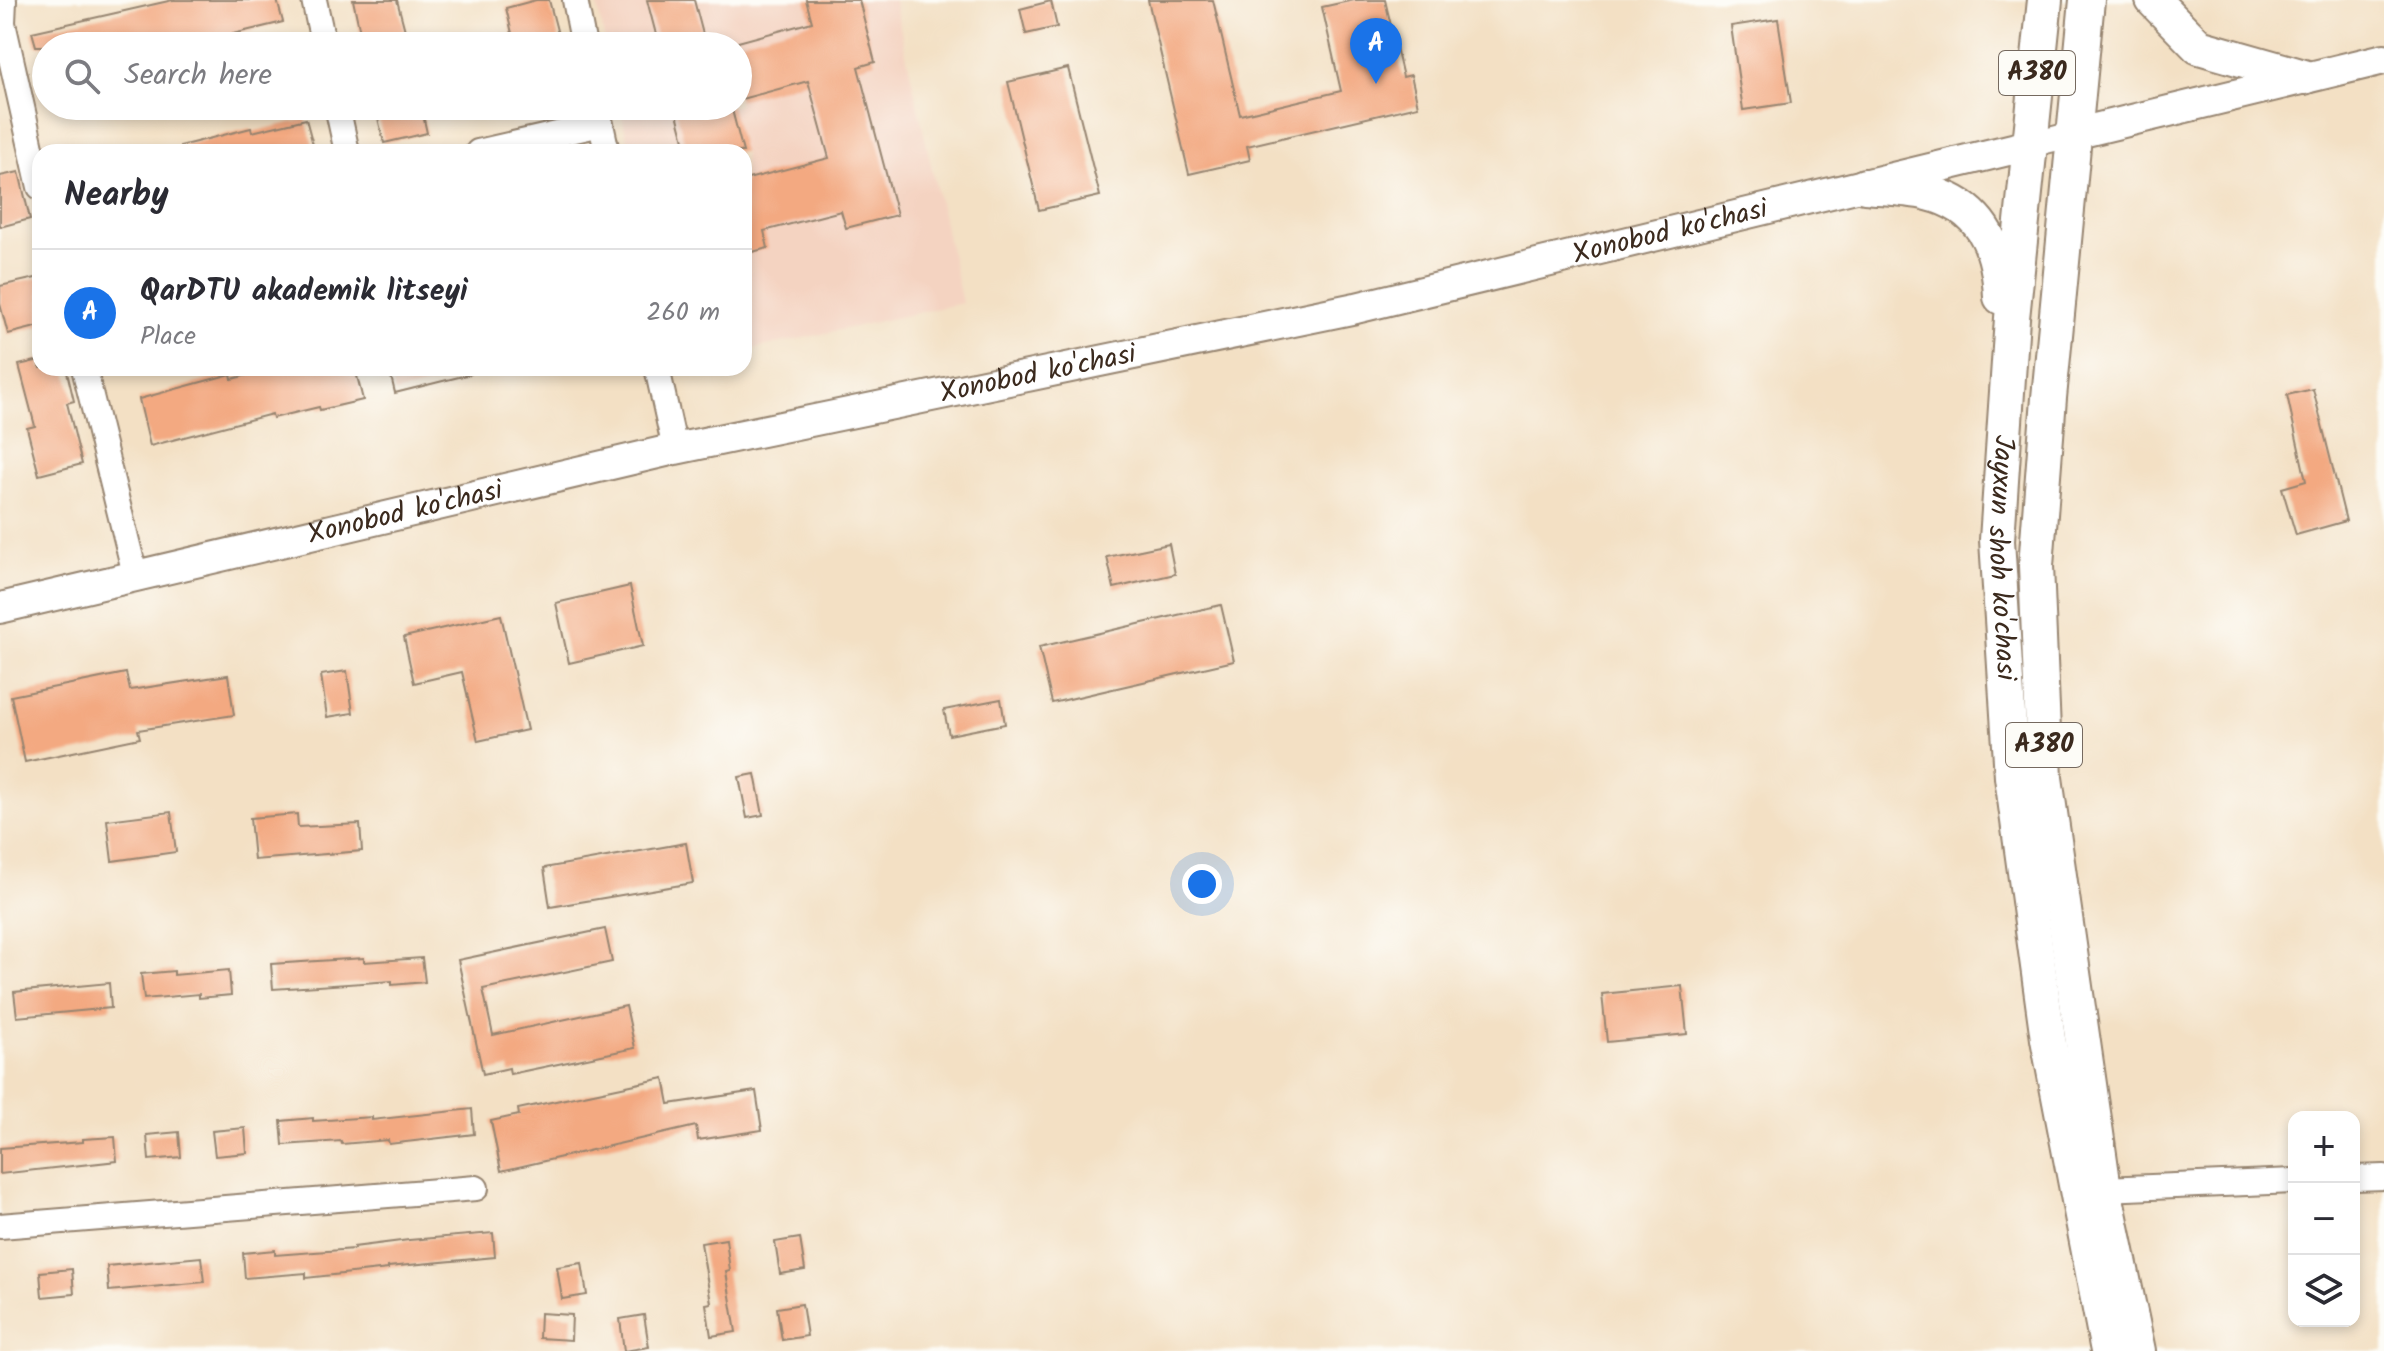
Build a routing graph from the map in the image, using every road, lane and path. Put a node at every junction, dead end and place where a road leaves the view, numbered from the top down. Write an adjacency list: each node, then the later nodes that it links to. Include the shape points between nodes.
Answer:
1 (4, 0): 19 (street, via 3,23)
2 (314, 0): 7 (street)
3 (575, 0): 8 (street)
4 (2045, 0): 18 (highway, Jayxun shoh ko'chasi / A380)
5 (2087, 0): 14 (highway, Jayxun shoh ko'chasi / A380)
6 (2153, 0): 10 (highway, via 2199,47)
7 (321, 32)
8 (581, 32)
9 (2384, 59): 10 (main road)
10 (2304, 77): 14 (main road)
11 (340, 120): 15 (street)
12 (583, 120): 16 (street)
13 (600, 120): 17 (street)
14 (2074, 134): 18 (street, Xonobod ko'chasi); 31 (highway, Jayxun shoh ko'chasi / A380, via 2036,566 2045,778)
15 (345, 144)
16 (504, 144)
17 (605, 144)
18 (2029, 145): 20 (main road, Xonobod ko'chasi); 23 (highway, Jayxun shoh ko'chasi / A380)
19 (32, 152)
20 (1865, 186): 23 (highway, via 1929,193 1970,211 1993,244); 24 (main road, Xonobod ko'chasi, via 1356,308)
21 (86, 376): 25 (street)
22 (659, 376): 24 (street)
23 (2006, 402): 33 (highway, Jayxun shoh ko'chasi / A380, via 1997,540 2012,777 2048,1039)
24 (675, 449): 25 (main road, Xonobod ko'chasi)
25 (136, 578): 26 (main road, Xonobod ko'chasi)
26 (0, 608)
27 (2384, 1177): 28 (street)
28 (2360, 1178)
29 (2288, 1181): 31 (street)
30 (476, 1188): 32 (street)
31 (2104, 1189): 34 (highway, Jayxun shoh ko'chasi / A380)
32 (0, 1226)
33 (2108, 1351)
34 (2138, 1351)

